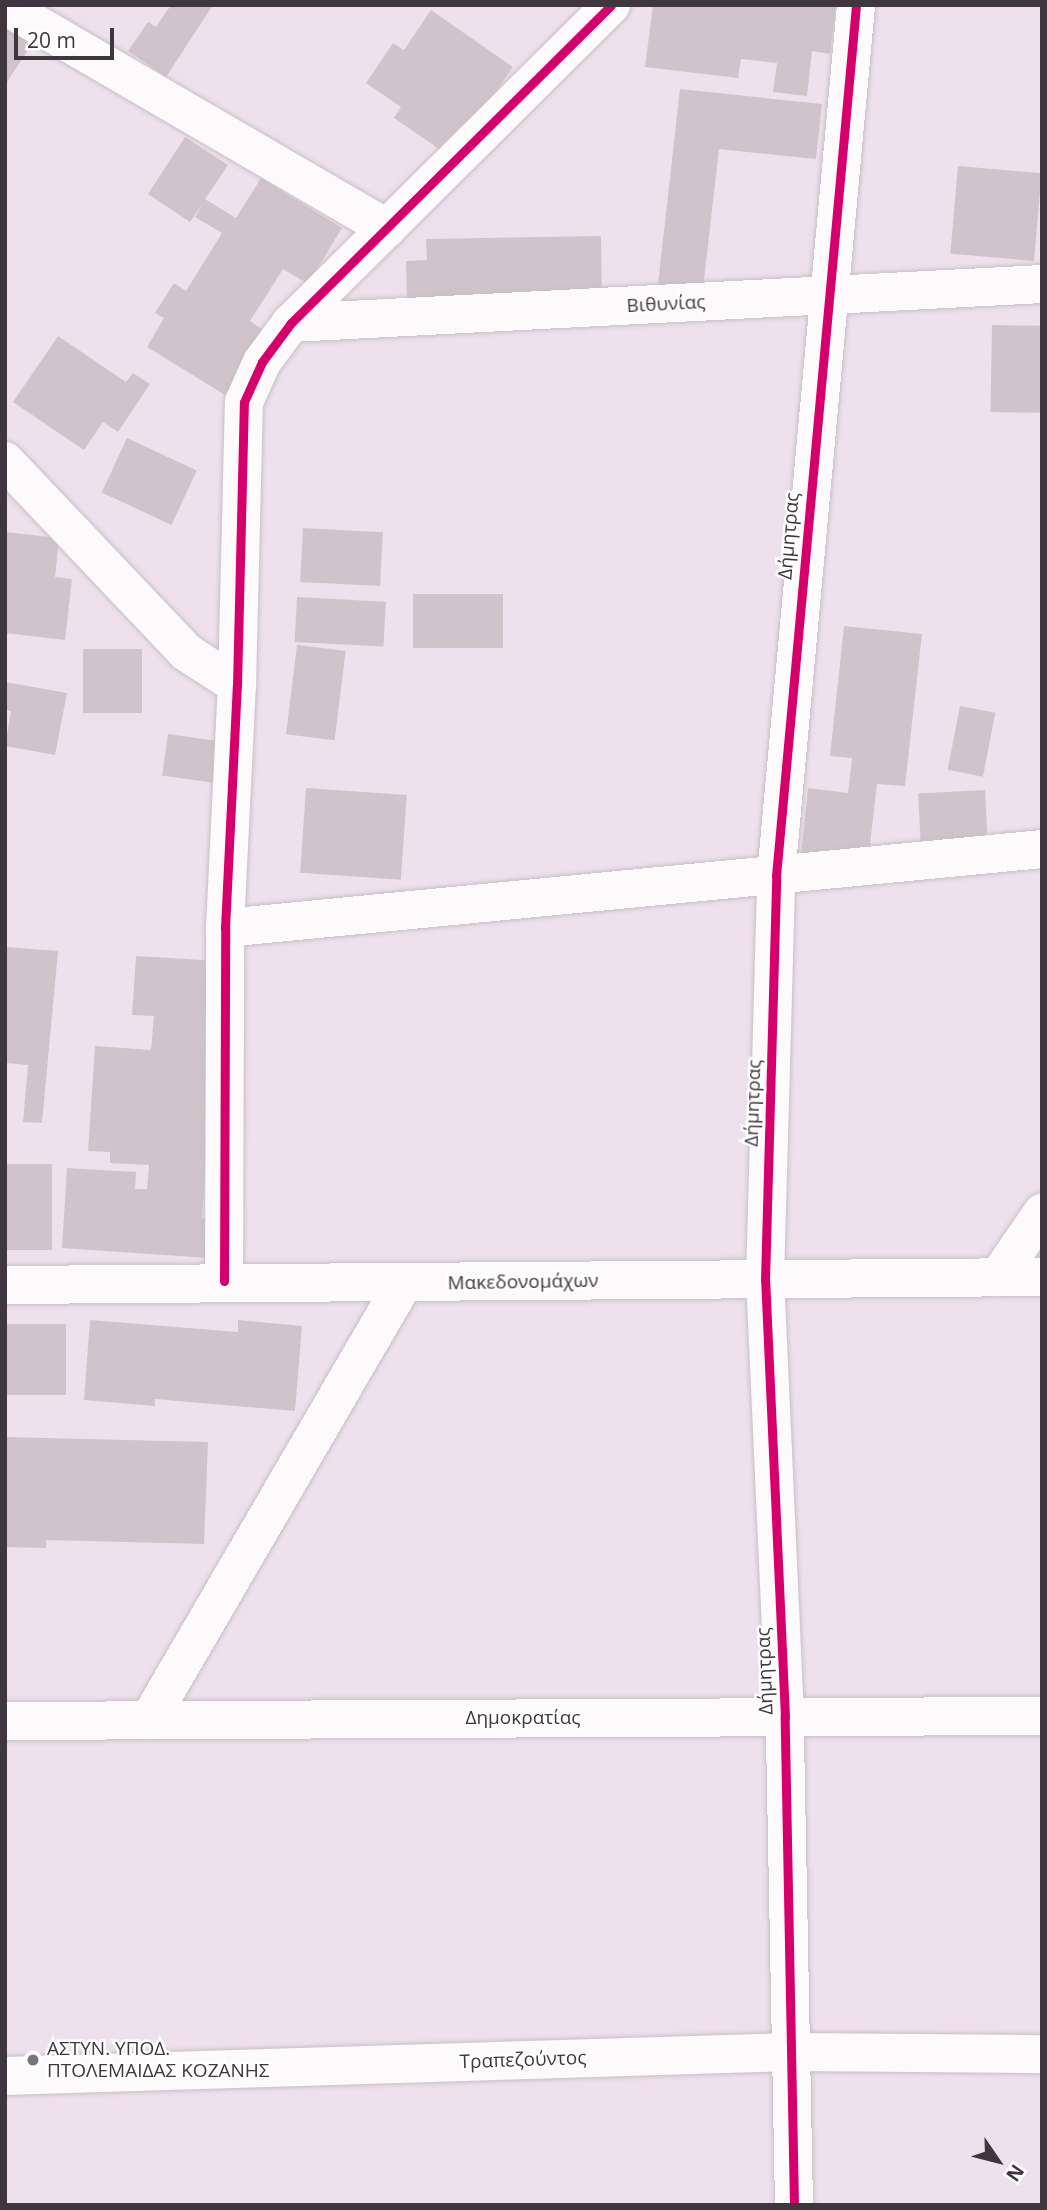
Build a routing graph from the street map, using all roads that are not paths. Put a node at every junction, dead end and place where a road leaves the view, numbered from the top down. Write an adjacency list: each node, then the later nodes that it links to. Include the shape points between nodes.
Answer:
1 (611, 5): 4 (street)
2 (856, 5): 6 (street, Δήμητρας)
3 (5, 6): 4 (street)
4 (387, 228): 7 (street)
5 (1042, 284): 6 (street, Βιθυνίας)
6 (829, 296): 7 (street, Βιθυνίας); 11 (street, Δήμητρας)
7 (291, 323): 9 (street, via 262,362 244,402)
8 (5, 461): 9 (street, via 186,652)
9 (237, 685): 12 (street)
10 (1042, 849): 11 (street)
11 (776, 876): 12 (street); 16 (street, Δήμητρας)
12 (225, 928): 17 (street)
13 (1042, 1213): 14 (street)
14 (998, 1277): 15 (street, Μακεδονομάχων); 16 (street, Μακεδονομάχων)
15 (1042, 1277)
16 (765, 1280): 18 (street, Μακεδονομάχων); 21 (street, Δήμητρας)
17 (224, 1281): 18 (street, Μακεδονομάχων); 19 (street, Μακεδονομάχων)
18 (403, 1284): 22 (street)
19 (5, 1285)
20 (1042, 1716): 21 (street, Δημοκρατίας)
21 (785, 1717): 22 (street, Δημοκρατίας); 24 (street, Δήμητρας)
22 (149, 1720): 23 (street, Δημοκρατίας)
23 (5, 1721)
24 (793, 2052): 25 (street, Τραπεζούντος); 26 (street, Τραπεζούντος); 27 (street, Δήμητρας)
25 (1042, 2054)
26 (5, 2076)
27 (794, 2205)

